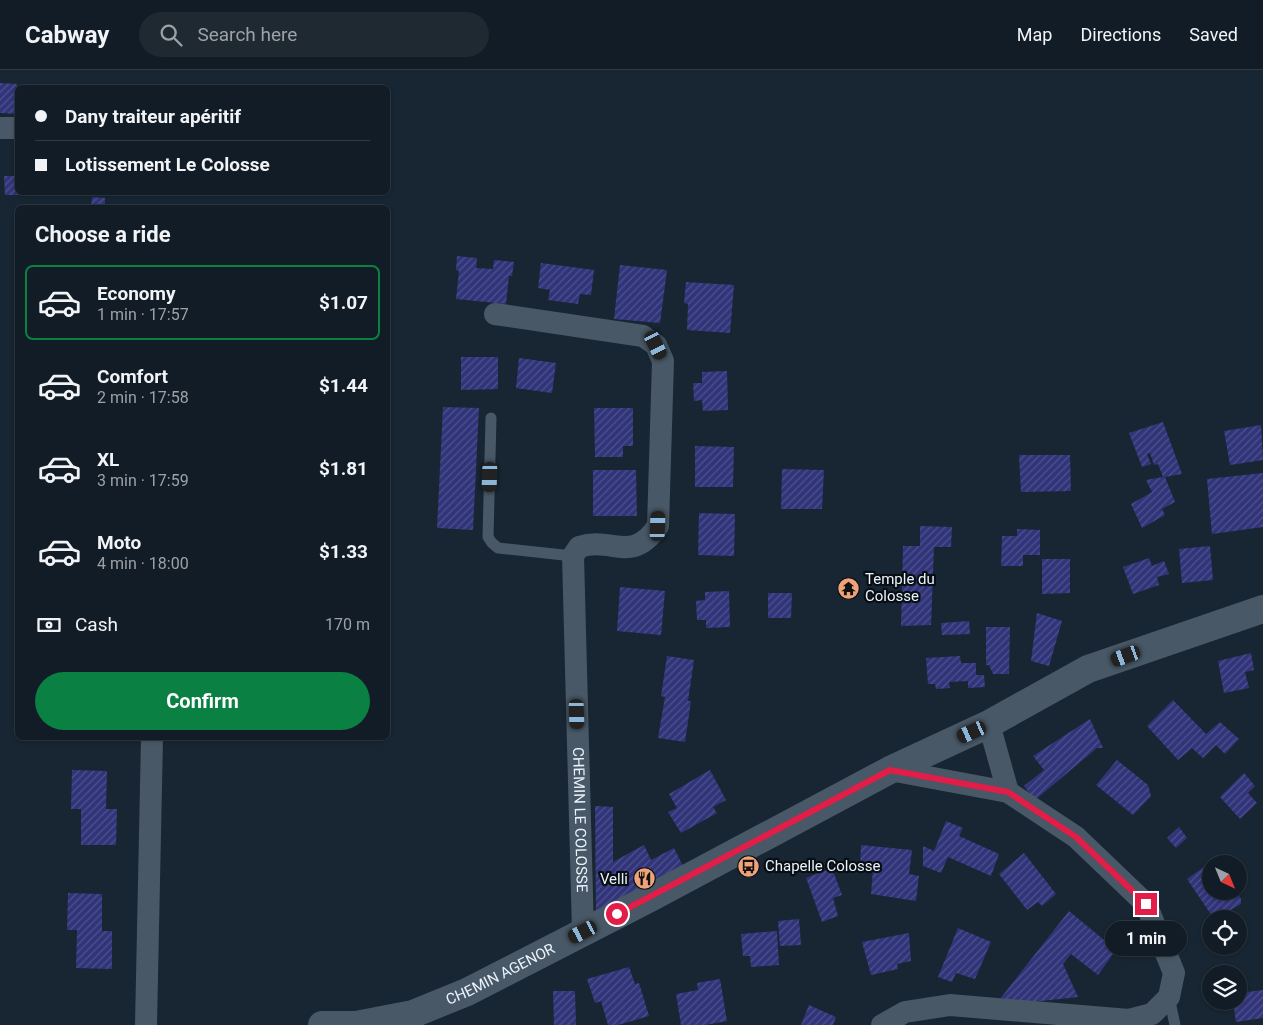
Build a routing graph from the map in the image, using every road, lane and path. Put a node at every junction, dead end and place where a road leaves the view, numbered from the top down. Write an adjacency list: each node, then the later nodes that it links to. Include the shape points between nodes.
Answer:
1 (0, 128): 2 (street)
2 (15, 128)
3 (495, 314): 5 (street, via 643,336 656,345 663,361 658,526 648,540 632,548 588,544 579,547)
4 (492, 418): 5 (lane, via 488,536 492,543 498,548)
5 (573, 556): 11 (street, CHEMIN LE COLOSSE)
6 (1263, 609): 7 (main road, CHEMIN AGENOR, via 1088,669)
7 (989, 724): 9 (main road, CHEMIN AGENOR); 10 (street)
8 (152, 740): 13 (street)
9 (890, 770): 10 (street); 11 (main road, CHEMIN AGENOR)
10 (1008, 792): 12 (street, via 1076,837 1146,904 1174,972)
11 (583, 932): 14 (main road, CHEMIN AGENOR, via 467,992 413,1014 356,1025)
12 (1169, 997): 15 (street, via 1152,1014 1129,1020 950,1005 905,1012); 16 (lane)
13 (146, 1025)
14 (322, 1025)
15 (882, 1025)
16 (1175, 1025)

